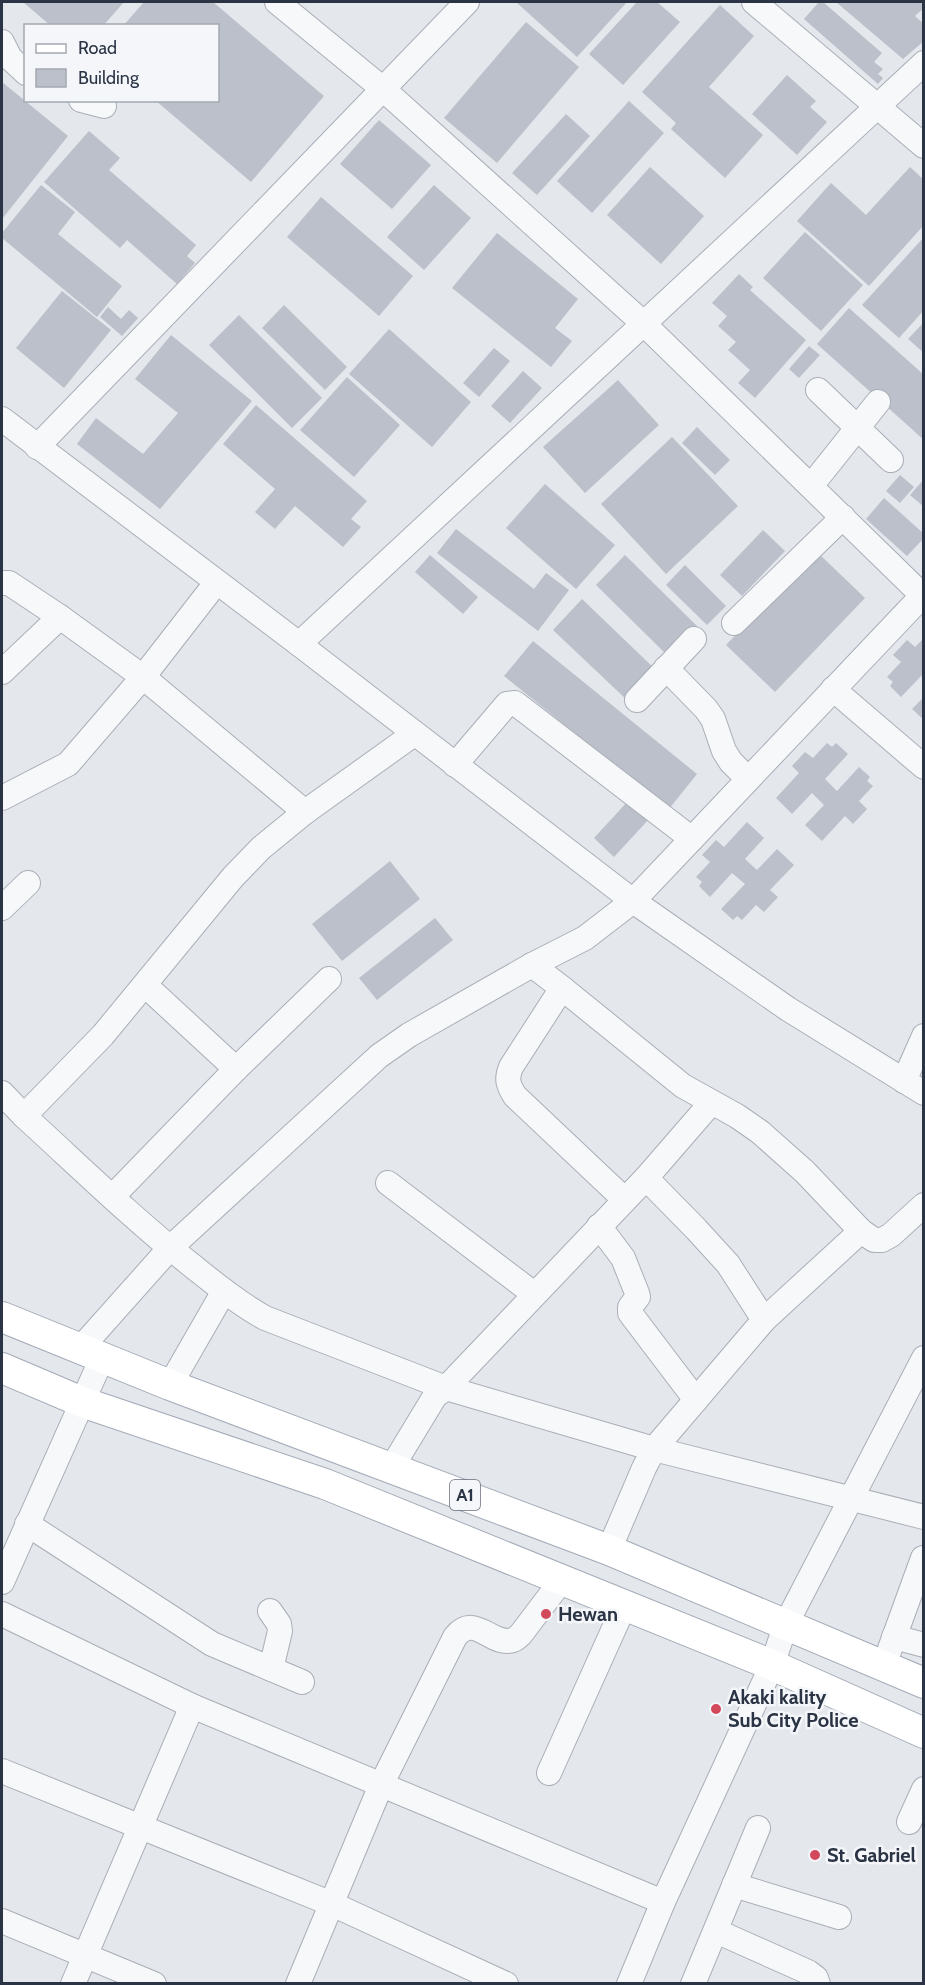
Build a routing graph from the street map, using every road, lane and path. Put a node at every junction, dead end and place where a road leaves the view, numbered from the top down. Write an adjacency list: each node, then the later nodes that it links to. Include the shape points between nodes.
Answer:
1 (277, 2): 7 (street)
2 (467, 2): 7 (street)
3 (754, 2): 8 (street)
4 (2, 42): 6 (street, via 10,58)
5 (924, 63): 8 (street)
6 (24, 71)
7 (383, 89): 10 (street); 15 (street)
8 (878, 107): 9 (street); 10 (street)
9 (924, 146)
10 (643, 322): 17 (street); 25 (street)
11 (818, 390): 14 (street)
12 (878, 402): 14 (street)
13 (2, 420): 15 (street)
14 (857, 428): 16 (street); 17 (street)
15 (37, 447): 19 (street)
16 (891, 460)
17 (811, 486): 18 (street)
18 (843, 518): 21 (street); 23 (street)
19 (216, 583): 25 (street); 28 (street)
20 (4, 586): 22 (street)
21 (923, 594): 29 (street)
22 (60, 617): 27 (street); 28 (street)
23 (734, 623)
24 (694, 639): 26 (street)
25 (299, 644): 31 (street)
26 (666, 668): 30 (street); 34 (street, via 706,709 724,751)
27 (2, 672)
28 (143, 677): 35 (street, via 68,764); 36 (street)
29 (833, 689): 33 (street); 34 (street)
30 (637, 700)
31 (414, 734): 32 (street); 36 (street)
32 (455, 765): 37 (street, via 507,704 515,703); 39 (street)
33 (924, 767)
34 (748, 779): 37 (street)
35 (2, 798)
36 (306, 812): 43 (street, via 233,876)
37 (692, 839): 39 (street)
38 (28, 883): 40 (street)
39 (633, 901): 41 (street, via 585,938); 47 (street, via 770,997)
40 (2, 908)
41 (532, 965): 44 (street); 58 (street, via 395,1044)
42 (329, 980): 46 (street)
43 (145, 985): 46 (street); 50 (street, via 103,1035)
44 (562, 988): 49 (street, via 683,1086); 54 (street, via 511,1067 507,1076 509,1086)
45 (924, 1036): 47 (street)
46 (236, 1069): 53 (street)
47 (914, 1087)
48 (2, 1093): 50 (street)
49 (711, 1103): 51 (street); 57 (street, via 760,1132)
50 (24, 1116): 53 (street)
51 (646, 1178): 54 (street); 62 (street, via 728,1264)
52 (388, 1183): 60 (street)
53 (112, 1197): 58 (street)
54 (624, 1199): 56 (street)
55 (924, 1205): 57 (street, via 882,1240 874,1240)
56 (599, 1226): 60 (street); 68 (street, via 626,1264 637,1293 630,1313)
57 (861, 1231): 62 (street)
58 (170, 1248): 59 (street); 63 (street)
59 (224, 1292): 66 (street); 67 (street, via 265,1318)
60 (534, 1293): 67 (street)
61 (2, 1317): 63 (main road, A1)
62 (764, 1320): 68 (street)
63 (91, 1353): 66 (main road, A1); 69 (street)
64 (924, 1358): 72 (street)
65 (2, 1368): 69 (main road, A1)
66 (170, 1385): 71 (main road, A1)
67 (446, 1388): 70 (street); 71 (street, via 435,1396)
68 (696, 1400): 70 (street)
69 (82, 1401): 74 (street); 77 (main road, A1, via 325,1484)
70 (654, 1449): 72 (street); 75 (street)
71 (392, 1467): 75 (main road, A1)
72 (851, 1500): 73 (street); 82 (street)
73 (924, 1517)
74 (27, 1524): 78 (street); 87 (street, via 200,1637)
75 (609, 1550): 82 (main road, A1)
76 (923, 1558): 83 (street)
77 (562, 1580): 79 (main road, A1); 94 (street, via 522,1634 513,1640 469,1627 461,1629)
78 (2, 1582)
79 (625, 1604): 85 (main road, A1); 93 (street)
80 (270, 1611): 87 (street, via 280,1631)
81 (2, 1614): 90 (street)
82 (786, 1624): 85 (street); 86 (main road, A1)
83 (894, 1637): 84 (street); 86 (street)
84 (924, 1645)
85 (772, 1665): 91 (main road, A1); 100 (street)
86 (882, 1668): 89 (main road, A1)
87 (271, 1669): 88 (street)
88 (302, 1682)
89 (924, 1683)
90 (192, 1706): 94 (street); 97 (street)
91 (924, 1733)
92 (2, 1771): 97 (street)
93 (549, 1773)
94 (381, 1785): 100 (street); 101 (street)
95 (924, 1790): 96 (street)
96 (909, 1822)
97 (139, 1826): 101 (street); 105 (street)
98 (758, 1828): 99 (street)
99 (734, 1885): 102 (street); 104 (street)
100 (663, 1902): 110 (street)
101 (332, 1904): 108 (street); 109 (street)
102 (839, 1917)
103 (2, 1921): 105 (street)
104 (716, 1931): 111 (street); 112 (street, via 808,1972)
105 (84, 1955): 106 (street); 107 (street)
106 (73, 1983)
107 (154, 1983)
108 (298, 1983)
109 (506, 1983)
110 (629, 1983)
111 (693, 1983)
112 (818, 1983)

